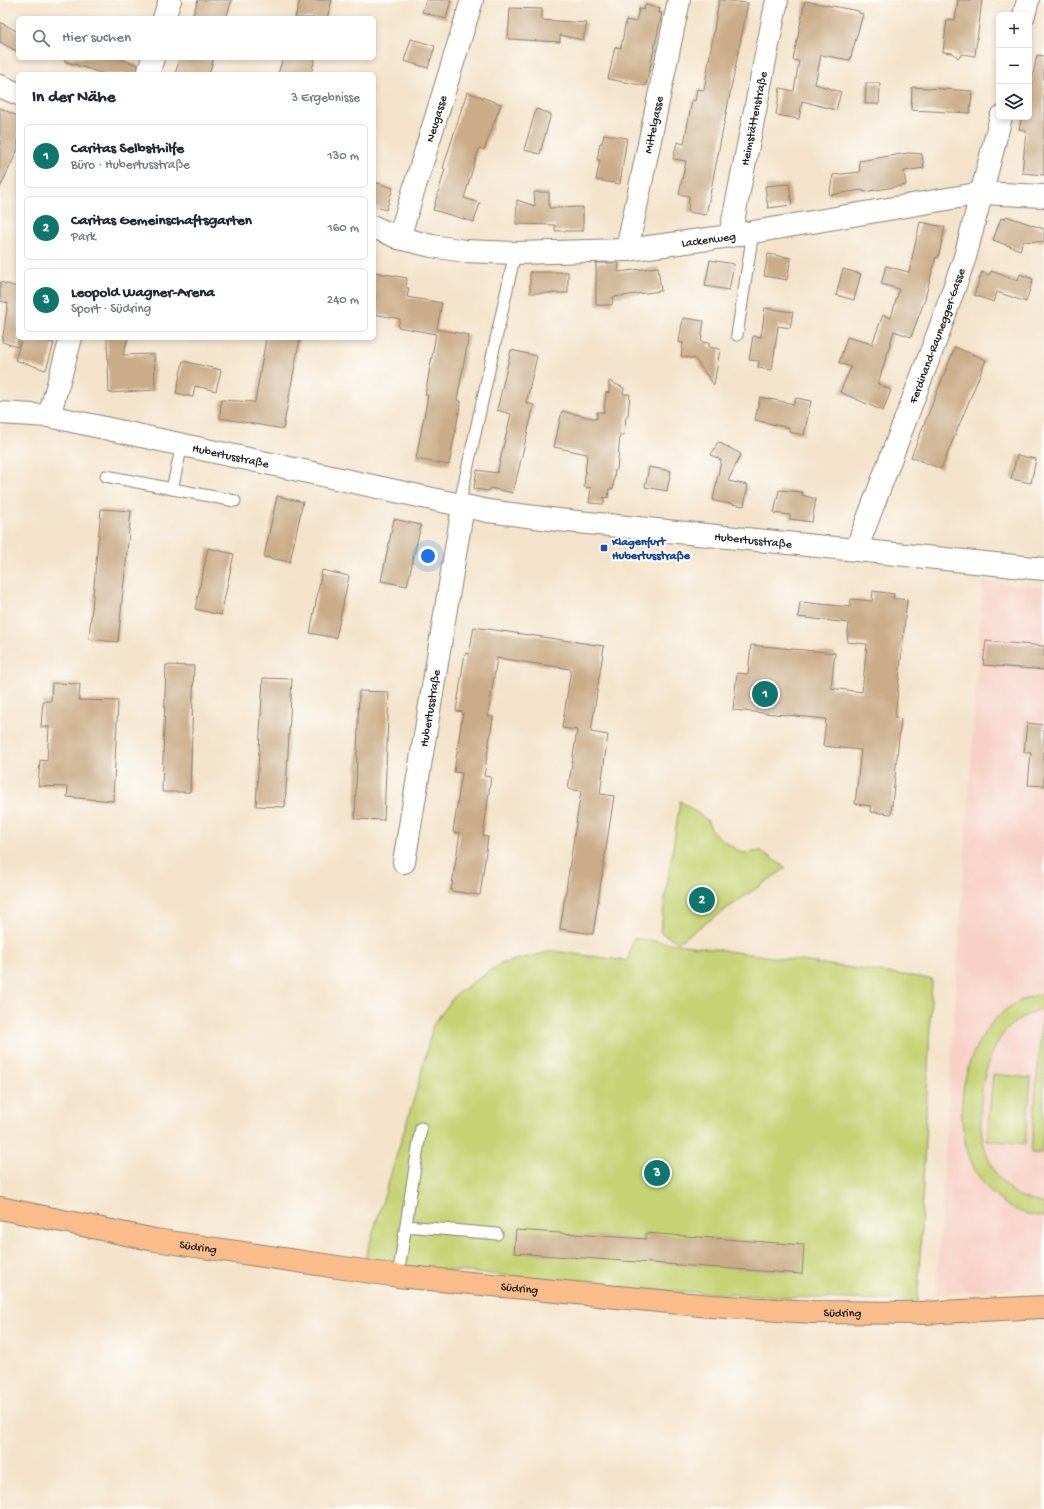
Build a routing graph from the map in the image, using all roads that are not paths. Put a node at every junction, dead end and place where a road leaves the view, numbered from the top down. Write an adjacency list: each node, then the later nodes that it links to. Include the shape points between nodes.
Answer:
1 (170, 0): 7 (street)
2 (472, 0): 18 (street, Neugasse)
3 (679, 0): 19 (street, Mittelgasse)
4 (778, 0): 17 (street, Heimstättenstraße)
5 (1028, 0): 6 (street)
6 (1025, 12)
7 (165, 16)
8 (152, 60): 9 (street)
9 (149, 72)
10 (0, 86): 11 (street)
11 (16, 93)
12 (1000, 120): 13 (street, Ferdinand-Raunegger-Gasse)
13 (982, 193): 14 (street, Lackenweg); 16 (street, Lackenweg); 30 (street, Ferdinand-Raunegger-Gasse, via 965,257 939,331)
14 (1044, 196)
15 (376, 228): 18 (street, Lackenweg)
16 (753, 232): 17 (street, Lackenweg); 21 (lane)
17 (730, 236): 19 (street, Lackenweg)
18 (399, 238): 20 (street, Lackenweg, via 458,250)
19 (627, 250): 20 (street, Lackenweg)
20 (515, 252): 29 (lane, Hubertusstraße)
21 (737, 334)
22 (70, 340): 24 (street)
23 (0, 413): 24 (street, Hubertusstraße)
24 (49, 416): 25 (street, Hubertusstraße)
25 (182, 445): 27 (lane); 29 (street, Hubertusstraße)
26 (106, 476): 27 (lane)
27 (172, 489): 28 (lane)
28 (235, 501)
29 (461, 506): 30 (street, Hubertusstraße, via 558,520); 32 (street, Hubertusstraße)
30 (856, 550): 31 (street, Hubertusstraße)
31 (1044, 569)
32 (404, 862)
33 (421, 1128): 35 (lane)
34 (0, 1208): 37 (main road, Südring, via 155,1240)
35 (406, 1226): 36 (lane); 37 (lane)
36 (497, 1234)
37 (398, 1276): 38 (main road, Südring, via 712,1306 813,1312 921,1314)
38 (1044, 1307)

